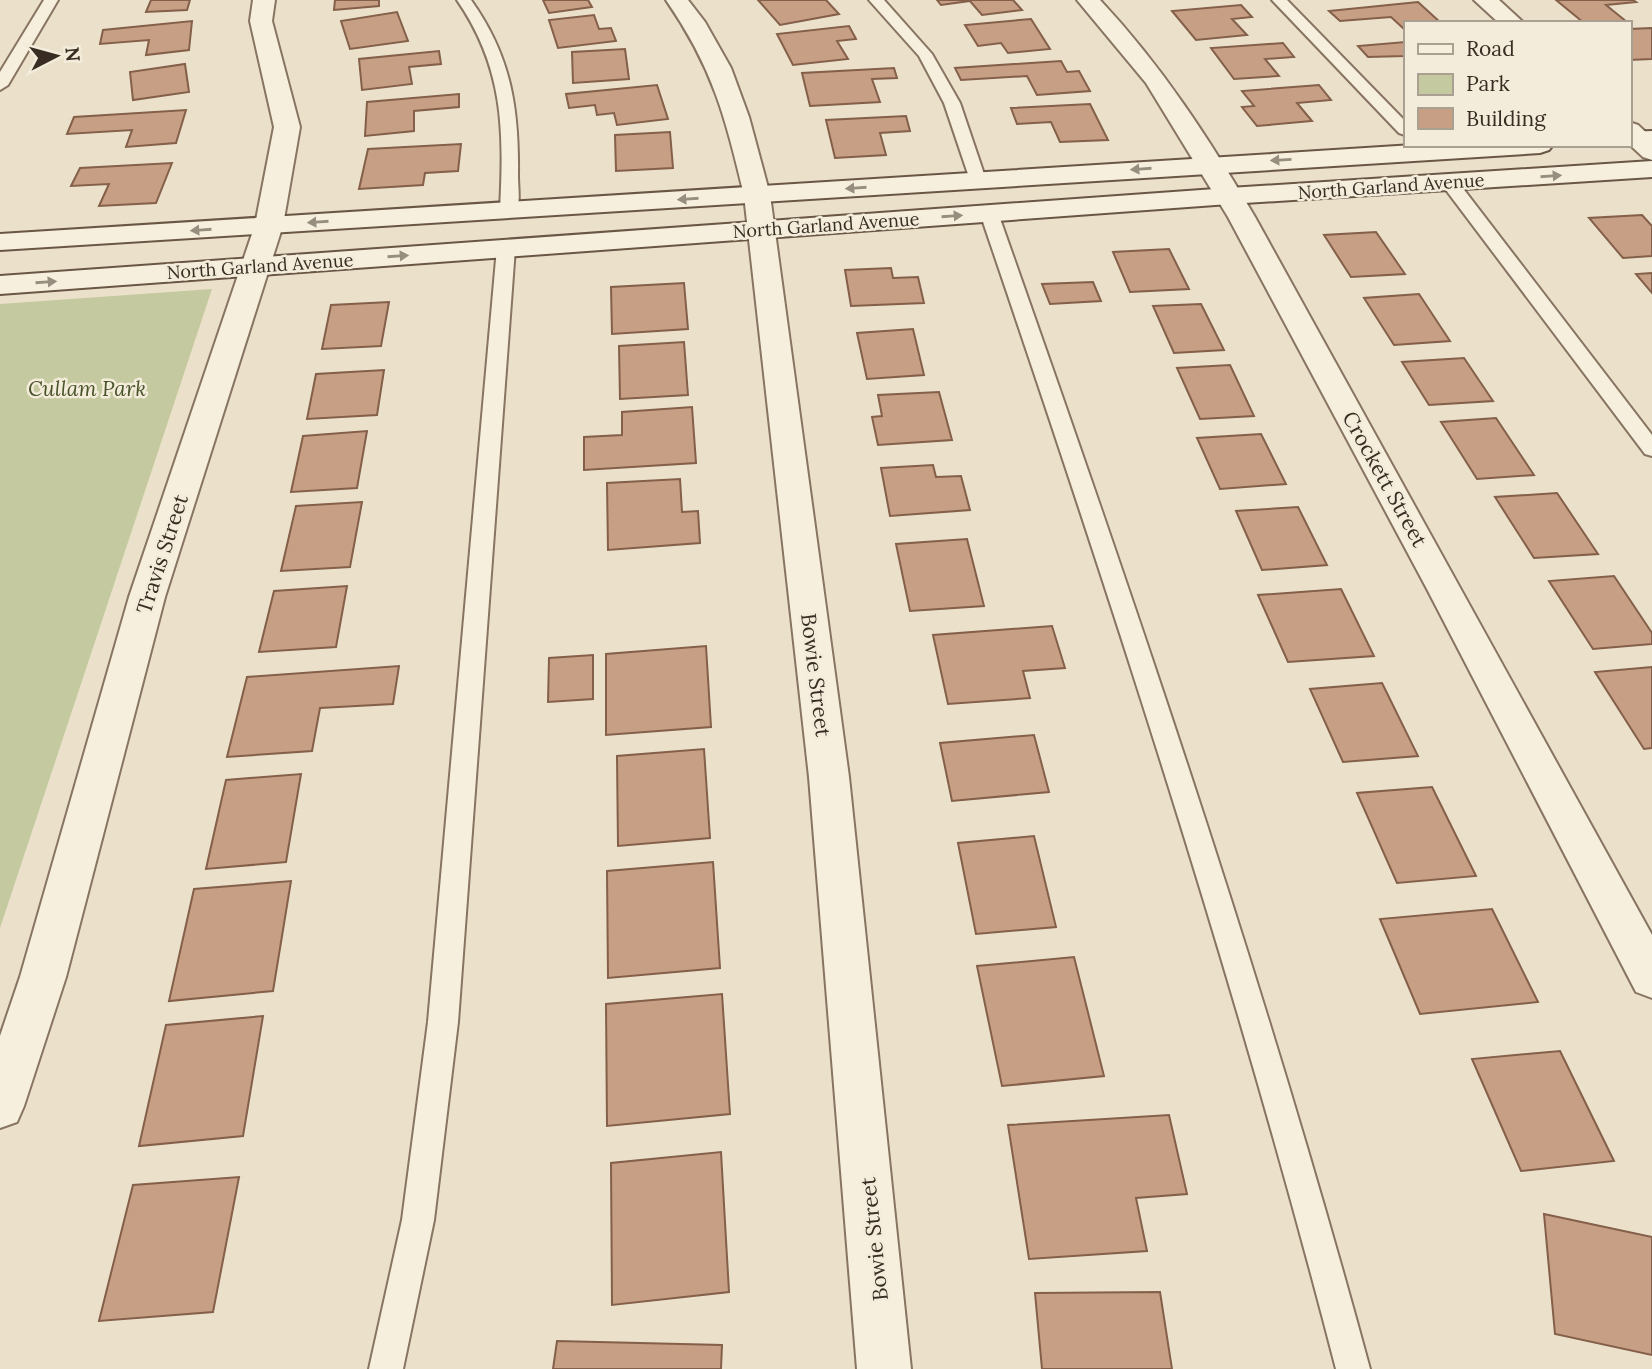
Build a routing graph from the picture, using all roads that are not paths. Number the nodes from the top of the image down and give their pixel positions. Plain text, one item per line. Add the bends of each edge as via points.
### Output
1 (51, 0) edge
2 (264, 0) edge
3 (464, 0) edge
4 (677, 0) edge
5 (876, 0) edge
6 (1088, 0) edge
7 (1279, 0) edge
8 (1485, 0) edge
9 (1511, 21) edge
10 (0, 85) edge
11 (1404, 129) edge
12 (1481, 147) edge
13 (1422, 149) edge
14 (1209, 164) junction
15 (1652, 169) edge
16 (978, 180) junction
17 (1449, 182) junction
18 (1229, 196) junction
19 (509, 211) junction
20 (759, 212) junction
21 (989, 213) junction
22 (269, 226) junction
23 (0, 242) edge
24 (506, 248) junction
25 (256, 267) junction
26 (0, 285) edge
27 (1652, 449) edge
28 (1652, 978) edge
29 (0, 1106) edge
30 (386, 1369) edge
31 (884, 1369) edge
32 (1353, 1369) edge

1 - 10 lane
2 - 22 street, Travis Street via 261,21 287,127
3 - 19 lane via 490,39 505,84 512,134
4 - 20 street, Bowie Street via 710,47 726,80
5 - 16 lane via 925,54 952,103
6 - 14 street, Crockett Street via 1121,33
7 - 11 lane
8 - 9 street
12 - 13 street, North Garland Avenue
13 -> 14 street, North Garland Avenue
14 -> 16 street, North Garland Avenue
14 - 18 street, Crockett Street
17 -> 15 street, North Garland Avenue
16 -> 20 street, North Garland Avenue
17 - 18 street, North Garland Avenue
17 - 27 lane
18 - 21 street, North Garland Avenue
18 - 28 street, Crockett Street via 1437,572
20 -> 19 street, North Garland Avenue
19 -> 22 street, North Garland Avenue
20 -> 21 street, North Garland Avenue
20 - 24 street, North Garland Avenue
20 - 31 street, Bowie Street via 829,777
21 - 32 lane via 1230,932
22 -> 23 street, North Garland Avenue
22 - 25 street, Travis Street
25 -> 24 street, North Garland Avenue
24 - 30 lane via 443,1022 418,1220
26 -> 25 street, North Garland Avenue
25 - 29 street, Travis Street via 147,597 43,977

